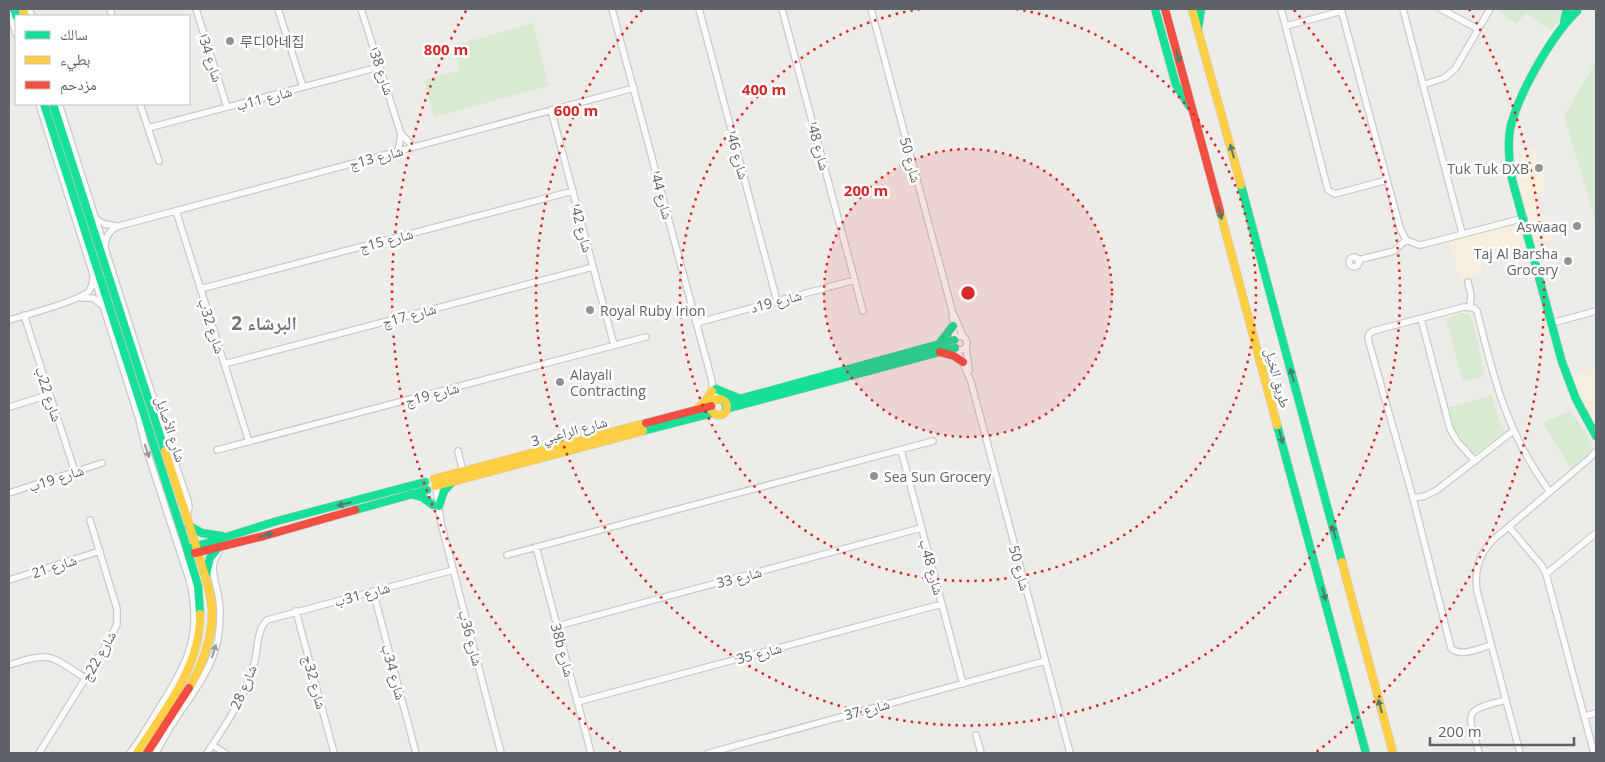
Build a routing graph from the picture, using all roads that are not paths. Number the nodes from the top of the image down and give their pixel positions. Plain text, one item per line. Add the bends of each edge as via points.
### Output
1 (196, 9) edge
2 (278, 9) edge
3 (361, 9) edge
4 (612, 9) edge
5 (699, 9) edge
6 (782, 9) edge
7 (871, 9) edge
8 (1155, 9) edge
9 (1165, 9) edge
10 (1192, 9) edge
11 (1201, 9) edge
12 (1281, 9) edge
13 (1405, 9) edge
14 (1441, 9) edge
15 (1490, 9) edge
16 (1573, 9) edge
17 (1342, 10) edge
18 (9, 11) edge
19 (1286, 26) junction
20 (1478, 29) junction
21 (1198, 30) junction
22 (15, 31) edge
23 (380, 67) junction
24 (1423, 85) junction
25 (303, 87) junction
26 (634, 88) junction
27 (39, 105) edge
28 (44, 105) edge
29 (53, 105) edge
30 (59, 105) edge
31 (140, 105) edge
32 (227, 107) junction
33 (551, 110) junction
34 (1193, 112) junction
35 (148, 128) junction
36 (401, 134) junction
37 (414, 147) junction
38 (398, 152) junction
39 (159, 161) dead end
40 (1387, 180) junction
41 (573, 190) junction
42 (176, 210) junction
43 (1524, 218) junction
44 (96, 219) junction
45 (119, 226) junction
46 (1462, 234) junction
47 (1406, 240) junction
48 (105, 248) junction
49 (93, 255) junction
50 (1358, 260) dead end
51 (593, 267) junction
52 (93, 274) junction
53 (855, 280) junction
54 (1468, 282) dead end
55 (200, 289) junction
56 (77, 298) junction
57 (777, 301) junction
58 (1470, 306) junction
59 (104, 307) junction
60 (952, 310) junction
61 (863, 311) dead end
62 (1596, 311) edge
63 (24, 316) junction
64 (1421, 319) junction
65 (9, 320) edge
66 (696, 323) junction
67 (1552, 323) junction
68 (953, 326) junction
69 (646, 336) dead end
70 (964, 338) junction
71 (955, 344) junction
72 (614, 345) junction
73 (966, 346) junction
74 (938, 349) junction
75 (136, 356) junction
76 (963, 362) junction
77 (224, 364) junction
78 (130, 380) junction
79 (971, 382) junction
80 (714, 390) junction
81 (49, 395) junction
82 (740, 399) junction
83 (718, 405) junction
84 (9, 408) edge
85 (695, 410) junction
86 (1513, 431) junction
87 (1596, 436) edge
88 (933, 441) dead end
89 (249, 442) junction
90 (218, 450) dead end
91 (901, 450) junction
92 (1596, 450) edge
93 (458, 451) dead end
94 (1593, 457) edge
95 (1475, 461) junction
96 (102, 463) dead end
97 (75, 472) junction
98 (463, 472) junction
99 (453, 482) junction
100 (431, 486) junction
101 (164, 490) junction
102 (1550, 492) junction
103 (9, 493) edge
104 (408, 494) junction
105 (1413, 498) junction
106 (436, 505) junction
107 (90, 520) dead end
108 (188, 522) junction
109 (1509, 527) junction
110 (921, 528) junction
111 (1596, 533) edge
112 (232, 535) junction
113 (223, 547) junction
114 (536, 547) junction
115 (197, 549) junction
116 (100, 551) junction
117 (188, 552) junction
118 (507, 555) dead end
119 (453, 570) junction
120 (1546, 574) junction
121 (206, 577) junction
122 (9, 580) edge
123 (373, 591) junction
124 (942, 604) junction
125 (296, 611) junction
126 (270, 618) joint
127 (557, 626) junction
128 (195, 643) junction
129 (1491, 645) junction
130 (1045, 663) junction
131 (9, 665) edge
132 (86, 678) junction
133 (963, 684) junction
134 (1506, 700) junction
135 (577, 702) junction
136 (1596, 713) edge
137 (1585, 716) junction
138 (976, 735) dead end
139 (212, 745) junction
140 (728, 751) edge
141 (39, 753) edge
142 (130, 753) edge
143 (137, 753) edge
144 (147, 753) edge
145 (155, 753) edge
146 (207, 753) edge
147 (225, 753) edge
148 (334, 753) edge
149 (416, 753) edge
150 (501, 753) edge
151 (591, 753) edge
152 (713, 753) edge
153 (981, 753) edge
154 (1070, 753) edge
155 (1366, 753) edge
156 (1393, 753) edge
157 (1479, 753) edge
158 (1520, 753) edge
159 (1594, 753) edge

1 - 32 street, شارع 34ا
2 - 25 street
3 - 23 street, شارع 38ا
4 - 26 street, شارع 44ا
5 - 57 street, شارع 46ا
6 - 53 street, شارع 48ا
7 - 60 street, شارع 50
8 - 34 main road via 1176,85
9 -> 34 main road, طريق الخيل
10 - 21 main road, طريق الخيل
11 - 21 main road
12 - 19 street
13 - 24 street
14 - 20 street
15 - 20 street
16 - 43 main road via 1521,98 1511,124 1509,160
17 - 19 street
17 - 40 street
18 - 22 street
19 - 40 street via 1330,192 1335,194
20 - 24 street via 1450,74
156 -> 21 main road, طريق الخيل
23 - 25 street, شارع 11ب
23 - 36 street, شارع 38ا
24 - 46 street
25 - 32 street, شارع 11ب
26 - 33 street, شارع 13ج
26 - 66 street, شارع 44ا
27 - 52 street
28 - 49 main road, شارع الأصايل
29 - 75 main road, شارع الأصايل
30 - 44 street
31 - 35 street
32 - 35 street, شارع 11ب
33 - 37 street, شارع 13ج
33 - 41 street, شارع 42ا
34 -> 155 main road, طريق الخيل
35 - 39 street
36 - 37 street, شارع 38ا
36 - 38 street, شارع 38ا
37 - 38 street, شارع 13ج
38 - 42 street, شارع 13ج
40 - 47 street
41 - 51 street, شارع 42ا
41 - 55 street, شارع 15ج
42 - 45 street, شارع 13ج
42 - 55 street, شارع 32ب
43 - 46 street
43 - 67 main road
44 - 45 street
44 - 48 street
45 - 48 street via 107,236
46 - 47 street via 1418,245
47 - 50 street via 1394,251
48 - 75 street
49 - 52 street
49 - 78 main road, شارع الأصايل
51 - 72 street, شارع 42ا
51 - 77 street, شارع 17ج
52 - 56 street via 91,288
52 - 59 street
53 - 57 street, شارع 19د
53 - 61 street, شارع 48ا
54 - 58 street
55 - 77 street, شارع 32ب
56 - 59 street via 93,298
56 - 63 street
57 - 66 street, شارع 19د
58 - 64 street
58 - 86 street via 1477,311 1500,397
59 - 78 street
60 - 68 street, شارع 50
60 - 70 street, شارع 50
62 - 67 street
63 - 65 street
63 - 81 street, شارع 22ب
64 - 95 street via 1450,429
64 - 105 street via 1373,331 1368,339
66 - 80 street, شارع 44ا
67 - 87 main road via 1568,380
68 - 71 street, شارع 50
68 - 74 main road
69 - 72 street, شارع 19ج
70 - 71 street via 958,337
70 - 73 street
71 - 73 street via 962,349
71 - 74 main road, شارع الراعبي 3
71 - 76 street, شارع 50
72 - 89 street, شارع 19ج
73 - 79 street, شارع 50
74 - 76 main road
74 - 82 main road, شارع الراعبي 3
74 - 83 main road, شارع الراعبي 3
75 - 108 main road, شارع الأصايل
76 - 79 street, شارع 50
77 - 89 street, شارع 32ب
78 -> 101 main road, شارع الأصايل
79 - 130 street, شارع 50
80 - 82 main road
80 - 83 street, شارع 44ا
80 - 85 main road
81 - 84 street
81 - 97 street, شارع 22ب
82 - 83 main road, شارع الراعبي 3
83 - 85 main road, شارع الراعبي 3
83 - 99 main road, شارع الراعبي 3
85 - 98 main road, شارع الراعبي 3
86 - 95 street
86 - 102 street
88 - 91 street
89 - 90 street, شارع 19ج
91 - 110 street, شارع 48ب
91 - 114 street
92 - 94 street
93 - 98 street
94 - 102 street
95 - 105 street via 1437,490
96 - 97 street, شارع 19ب
97 - 103 street, شارع 19ب
98 - 100 main road, شارع الراعبي 3
99 - 100 main road, شارع الراعبي 3
99 - 106 main road
100 - 104 main road, شارع الراعبي 3
100 - 106 street, شارع 36ب
100 -> 112 main road, شارع الراعبي 3 via 277,521
101 - 117 main road, شارع الأصايل
101 - 128 street via 192,592
102 - 109 street
104 - 106 main road
113 -> 104 main road, شارع الراعبي 3
105 - 129 street via 1452,648 1460,653
106 - 119 street, شارع 36ب
107 - 116 street, شارع 22ج
108 - 112 main road via 208,534
108 - 115 main road, شارع الأصايل
109 - 120 street
109 - 129 street via 1483,552 1476,575
110 - 124 street, شارع 48ب
110 - 127 street, شارع 33
111 - 120 street
112 - 115 main road, شارع الراعبي 3
113 - 115 main road, شارع الراعبي 3
113 - 121 main road via 210,558
145 -> 113 street via 214,654 220,614 213,564
114 - 118 street
114 - 127 street, 38b شارع
115 - 117 main road, شارع الراعبي 3
115 - 121 main road, شارع الأصايل
116 - 122 street, شارع 21
116 - 132 street, شارع 22ج via 116,604 117,619 114,633
117 - 128 main road, شارع الأصايل via 200,599 200,626
119 - 123 street, شارع 31ب
119 - 150 street, شارع 36ب
120 - 137 street
121 - 144 main road, شارع الأصايل via 212,616 205,656 192,683
123 - 125 street, شارع 31ب
123 - 149 street, شارع 34ب
124 - 133 street, شارع 48ب
124 - 135 street, شارع 35
125 - 126 street, شارع 31ب
125 - 148 street, شارع 32ج
126 - 139 street, شارع 28 via 260,630 252,669 243,692
127 - 135 street, 38b شارع
128 - 142 street via 180,676
128 - 143 main road, شارع الأصايل via 183,681
129 - 134 street
130 - 133 street, شارع 37
130 - 154 street, شارع 50
131 - 132 street via 47,656
132 - 141 street, شارع 22ج
133 - 140 street, شارع 37
134 - 157 street via 1477,707 1471,715
134 - 158 street
135 - 151 street, 38b شارع
136 - 137 street
137 - 159 street
138 - 153 street
139 - 146 street, شارع 28
139 - 147 street
140 - 152 street, شارع 37

